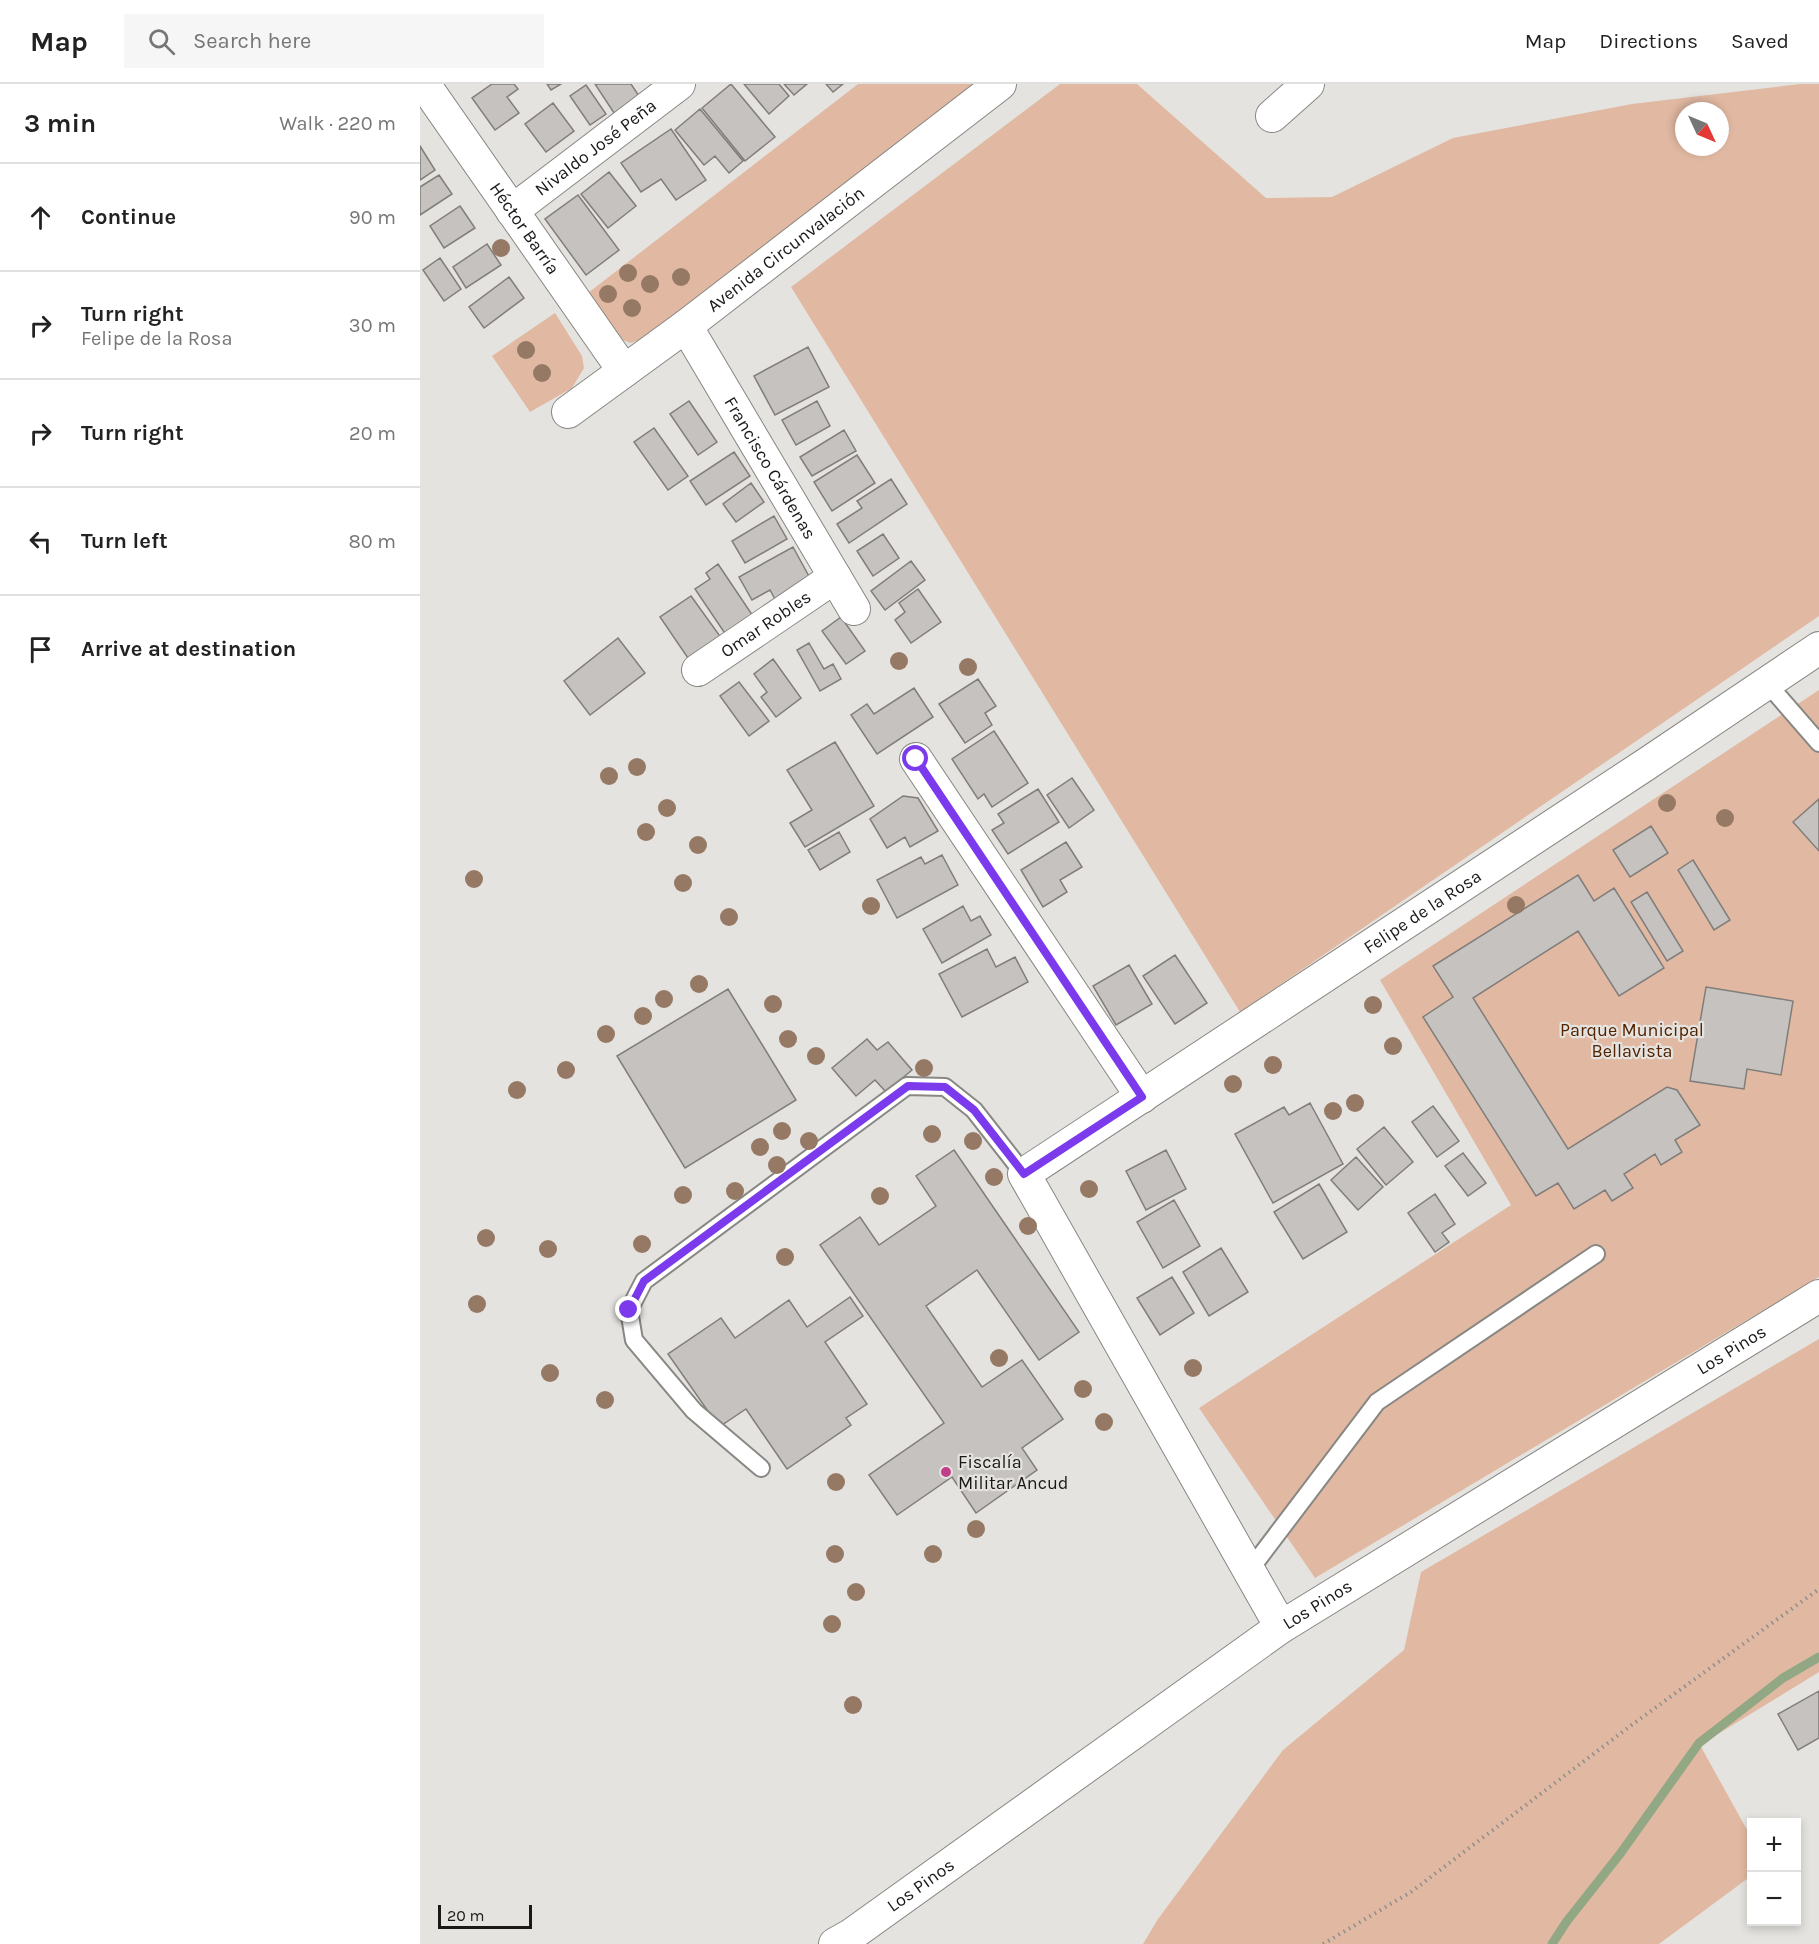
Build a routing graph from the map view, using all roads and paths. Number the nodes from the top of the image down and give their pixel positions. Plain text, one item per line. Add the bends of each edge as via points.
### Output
1 (424, 84) edge
2 (679, 84) edge
3 (1000, 84) edge
4 (1308, 84) edge
5 (1272, 116) dead end
6 (512, 212) junction
7 (686, 326) junction
8 (624, 371) junction
9 (568, 412) dead end
10 (835, 577) junction
11 (854, 609) dead end
12 (1819, 648) edge
13 (698, 670) dead end
14 (1767, 683) junction
15 (1819, 743) edge
16 (916, 759) dead end
17 (1142, 1097) junction
18 (1024, 1174) junction
19 (1596, 1254) dead end
20 (1819, 1296) edge
21 (761, 1468) dead end
22 (1250, 1571) junction
23 (1819, 1589) edge
24 (1281, 1627) junction
25 (835, 1944) edge
26 (1323, 1944) edge

1 - 6 street, Héctor Barría
2 - 6 street, Nivaldo José Peña
3 - 7 street, Avenida Circunvalación
4 - 5 street
6 - 8 street, Héctor Barría
7 - 8 street, Avenida Circunvalación
7 - 10 street, Francisco Cárdenas
8 - 9 street, Avenida Circunvalación
10 - 11 street, Francisco Cárdenas
10 - 13 street, Omar Robles
12 - 14 street, Felipe de la Rosa
14 - 15 lane
14 - 17 street, Felipe de la Rosa
16 - 17 street
17 - 18 street, Felipe de la Rosa
18 - 21 lane via 974,1110 945,1087 908,1086 644,1281 629,1310 634,1340 694,1411
18 - 22 street
19 - 22 lane via 1377,1402
20 - 24 street, Los Pinos
22 - 24 street
23 - 26 path via 1411,1892
24 - 25 street, Los Pinos

